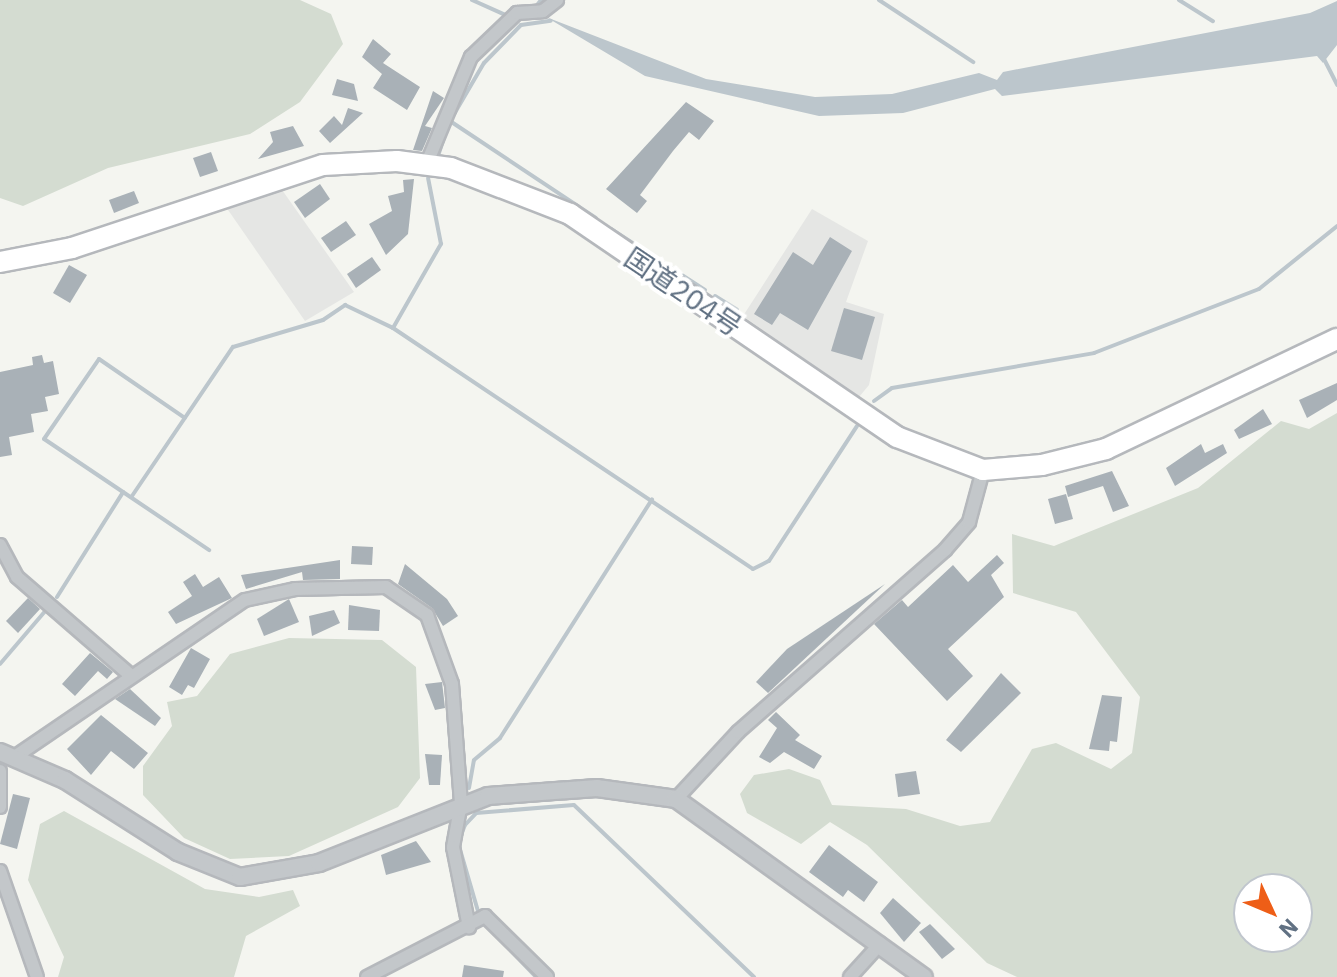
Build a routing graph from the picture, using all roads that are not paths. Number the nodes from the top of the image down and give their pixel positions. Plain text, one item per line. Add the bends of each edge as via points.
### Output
1 (557, 0) edge
2 (427, 163) junction
3 (0, 262) edge
4 (1337, 339) edge
5 (983, 470) junction
6 (0, 545) edge
7 (129, 674) junction
8 (8, 754) edge
9 (0, 771) edge
10 (676, 799) junction
11 (461, 803) junction
12 (0, 807) edge
13 (0, 871) edge
14 (477, 922) junction
15 (880, 944) junction
16 (37, 977) edge
17 (367, 977) edge
18 (547, 977) edge
19 (850, 977) edge
20 (924, 977) edge

1 - 2 street via 533,10 471,57
2 - 3 highway, 国道204号 via 362,161 283,174 72,248
2 - 5 highway, 国道204号 via 510,185 560,209 897,437
4 - 5 highway, 国道204号 via 1106,449 1042,465
5 - 10 street via 969,522 945,550 738,732
6 - 7 street via 17,577
7 - 8 street
7 - 11 street via 245,600 295,589 386,587 427,615 438,634 457,726
8 - 11 street via 178,852 240,877 319,863
9 - 12 street
10 - 11 street via 597,788
10 - 15 street
11 - 14 street via 453,847
13 - 16 street
14 - 17 street
14 - 18 street
15 - 19 street
15 - 20 street

